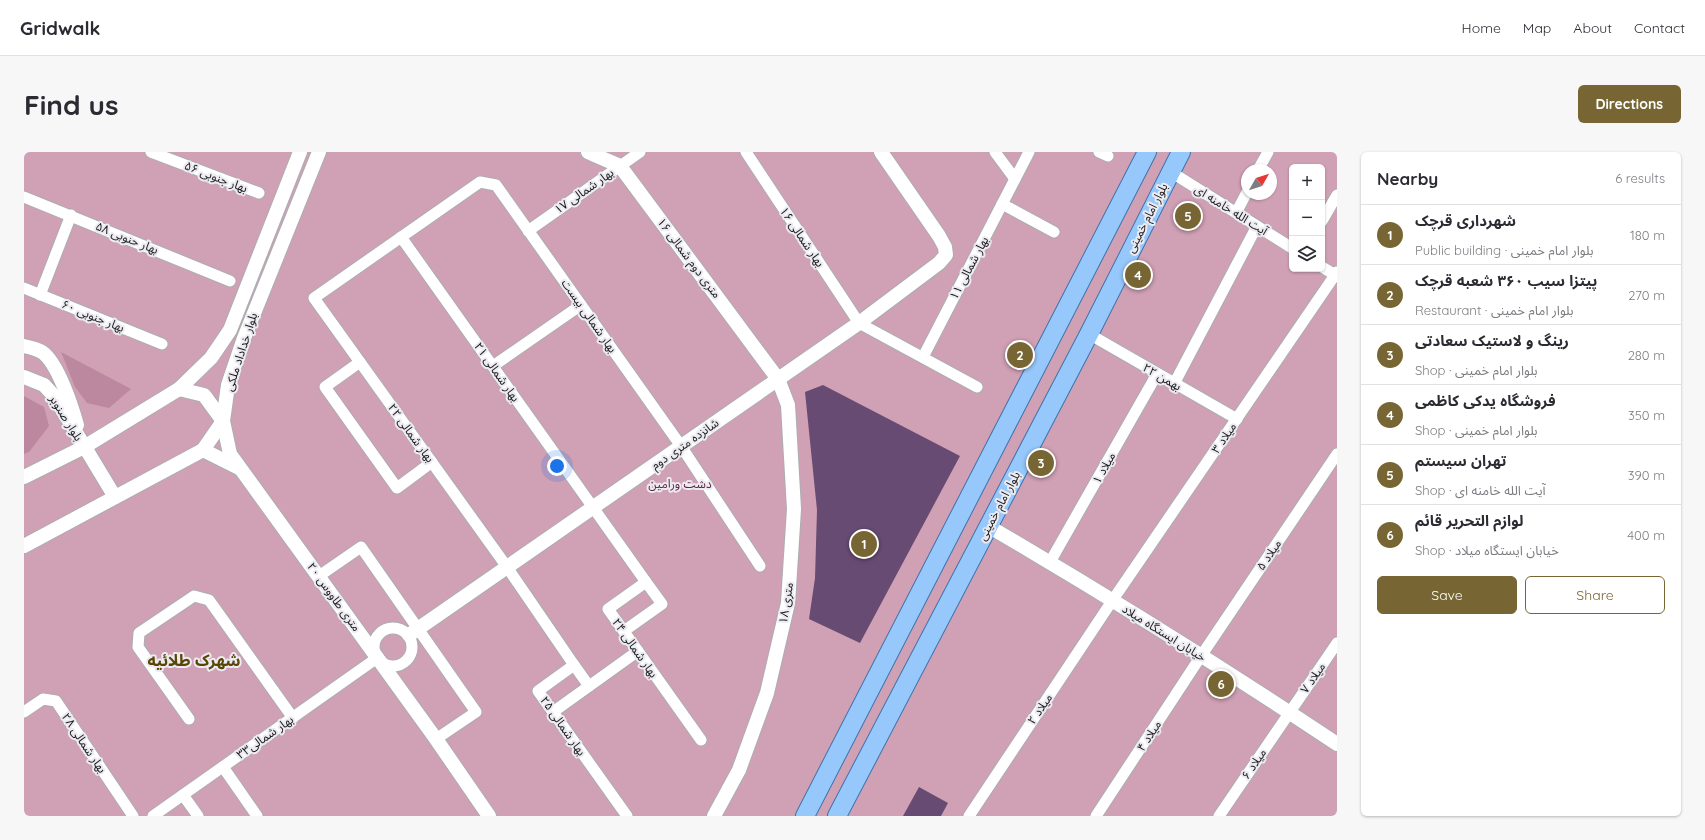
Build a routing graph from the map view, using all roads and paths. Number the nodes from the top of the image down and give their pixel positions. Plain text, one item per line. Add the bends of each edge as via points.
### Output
1 (152, 152) edge
2 (300, 152) edge
3 (319, 152) edge
4 (588, 152) edge
5 (640, 152) edge
6 (746, 152) edge
7 (881, 152) edge
8 (995, 152) edge
9 (1029, 152) edge
10 (1147, 152) edge
11 (1181, 152) edge
12 (1268, 152) edge
13 (1261, 164) edge
14 (620, 166) junction
15 (1171, 172) junction
16 (1015, 179) junction
17 (259, 193) dead end
18 (1337, 195) edge
19 (24, 196) edge
20 (1243, 200) edge
21 (1002, 204) junction
22 (1236, 213) junction
23 (71, 215) junction
24 (1325, 216) edge
25 (1256, 226) junction
26 (528, 231) junction
27 (1054, 232) dead end
28 (401, 237) junction
29 (1289, 246) edge
30 (1325, 268) edge
31 (1336, 274) edge
32 (230, 281) dead end
33 (24, 288) edge
34 (40, 295) junction
35 (581, 304) junction
36 (859, 323) junction
37 (1089, 334) junction
38 (162, 344) dead end
39 (24, 346) edge
40 (922, 357) junction
41 (360, 362) junction
42 (494, 366) junction
43 (1157, 374) junction
44 (24, 377) edge
45 (778, 379) junction
46 (1174, 384) junction
47 (977, 387) dead end
48 (179, 388) junction
49 (1237, 419) junction
50 (223, 421) junction
51 (681, 446) junction
52 (84, 447) junction
53 (203, 450) junction
54 (1337, 454) edge
55 (432, 462) junction
56 (241, 469) junction
57 (24, 477) edge
58 (115, 497) junction
59 (593, 507) junction
60 (988, 526) junction
61 (27, 544) edge
62 (1050, 562) junction
63 (760, 566) dead end
64 (507, 567) junction
65 (319, 576) junction
66 (646, 582) junction
67 (1112, 601) junction
68 (624, 631) junction
69 (414, 632) junction
70 (1337, 643) edge
71 (638, 651) junction
72 (1201, 656) junction
73 (377, 658) junction
74 (574, 665) junction
75 (589, 686) junction
76 (24, 712) edge
77 (553, 712) junction
78 (1290, 712) junction
79 (293, 718) junction
80 (189, 719) dead end
81 (436, 740) junction
82 (701, 740) dead end
83 (1337, 744) edge
84 (223, 767) junction
85 (183, 795) junction
86 (133, 816) edge
87 (153, 816) edge
88 (198, 816) edge
89 (256, 816) edge
90 (489, 816) edge
91 (627, 816) edge
92 (714, 816) edge
93 (805, 816) edge
94 (837, 816) edge
95 (969, 816) edge
96 (1096, 816) edge
97 (1219, 816) edge

1 - 17 street, بهار جنوبی ۵۶
2 - 48 street, بلوار خداداد ملکی via 230,330 210,358
3 - 50 street, بلوار خداداد ملکی via 244,338 228,386
4 - 14 street, ۱۶ متری دوم شمالی
5 - 14 street, بهار شمالی ۱۷
6 - 36 street, بهار شمالی ۱۶
7 - 36 street, شانزده متری دوم via 940,236 946,255 940,263
8 - 16 street
9 - 16 street, بهار شمالی ۱۱
10 - 93 main road
11 - 15 main road, بلوار امام خمینی
12 - 13 street
14 - 26 street, بهار شمالی ۱۷
14 - 45 street, ۱۶ متری دوم شمالی
15 - 22 street, آیت الله خامنه ای
15 - 37 main road, بلوار امام خمینی
16 - 21 street, بهار شمالی ۱۱
18 - 24 street
19 - 23 street, بهار حنوبی ۵۸
20 - 22 street
21 - 27 street
21 - 40 street, بهار شمالی ۱۱
22 - 25 street, آیت الله خامنه ای
23 - 32 street, بهار حنوبی ۵۸
23 - 34 street
25 - 29 street, آیت الله خامنه ای
25 - 46 street
26 - 28 street, بهار شمالی بیست via 496,186 480,182
26 - 35 street, بهار شمالی بیست
28 - 41 street, بهار شمالی ۲۲ via 314,298
28 - 42 street, بهار شمالی ۲۱
30 - 31 street
31 - 49 street, میلاد ۳
33 - 34 street, بهار جنوبی ۶۰
34 - 38 street, بهار جنوبی ۶۰
35 - 42 street
35 - 51 street, بهار شمالی بیست
36 - 40 street
36 - 45 street, شانزده متری دوم
37 - 43 street, ۲۲ بهمن
37 - 60 main road, بلوار امام خمینی
39 - 52 street, بلوار صنوبر via 42,352 48,359 68,394
40 - 47 street
41 - 55 street, بهار شمالی ۲۲
41 - 55 street via 325,387 397,488
42 - 59 street, بهار شمالی ۲۱
43 - 46 street, ۲۲ بهمن
43 - 62 street, میلاد ۱
44 - 52 street, بلوار صنوبر via 44,385 54,396
45 - 51 street, شانزده متری دوم
45 - 92 street, ۱۸ متری via 788,405 794,509 788,603 767,693 738,770
46 - 49 street, ۲۲ بهمن
48 - 50 street, ۲۰ متری طاووس via 204,395
48 - 52 street, بلوار خداداد ملکی
49 - 67 street, میلاد ۳
50 - 53 street, بلوار خداداد ملکی
50 - 56 street, ۲۰ متری طاووس via 230,454
51 - 59 street, شانزده متری دوم
51 - 63 street, بهار شمالی بیست
52 - 57 street, بلوار خداداد ملکی
52 - 58 street
53 - 56 street
53 - 58 street, بلوار خداداد ملکی
54 - 72 street, میلاد ۵
55 - 64 street, بهار شمالی ۲۲
56 - 65 street, ۲۰ متری طاووس
58 - 61 street, بلوار خداداد ملکی
59 - 64 street, شانزده متری دوم
59 - 66 street
60 - 62 street, خیابان ایستگاه میلاد
60 - 94 main road, بلوار امام خمینی
62 - 67 street, خیابان ایستگاه میلاد
64 - 69 street, شانزده متری دوم
64 - 74 street
65 - 69 street via 361,548
65 - 73 street, ۲۰ متری طاووس
66 - 68 street, بهار شمالی ۲۴ via 608,609
66 - 68 street via 662,604
67 - 72 street, خیابان ایستگاه میلاد
67 - 95 street, میلاد ۲
68 - 71 street, بهار شمالی ۲۴
69 - 73 street via 397,627 382,630 374,643
69 - 73 street via 413,650 405,663 390,666
69 - 81 street via 476,712
70 - 78 street, میلاد ۷
71 - 75 street
71 - 82 street, بهار شمالی ۲۴
72 - 78 street, خیابان ایستگاه میلاد
72 - 96 street, میلاد ۴
73 - 79 street, بهار شمالی۳۳
73 - 81 street, ۲۰ متری طاووس
74 - 75 street
74 - 77 street, بهار شمالی ۲۵ via 538,691
75 - 77 street
76 - 86 street, بهار شمالی ۲۸ via 43,699 56,701
77 - 91 street, بهار شمالی ۲۵
78 - 83 street, خیابان ایستگاه میلاد
78 - 97 street, میلاد ۶
79 - 80 street via 209,600 194,596 139,633 138,647
79 - 84 street, بهار شمالی۳۳
81 - 90 street, ۲۰ متری طاووس
84 - 85 street, بهار شمالی۳۳
84 - 89 street
85 - 87 street, بهار شمالی۳۳
85 - 88 street

